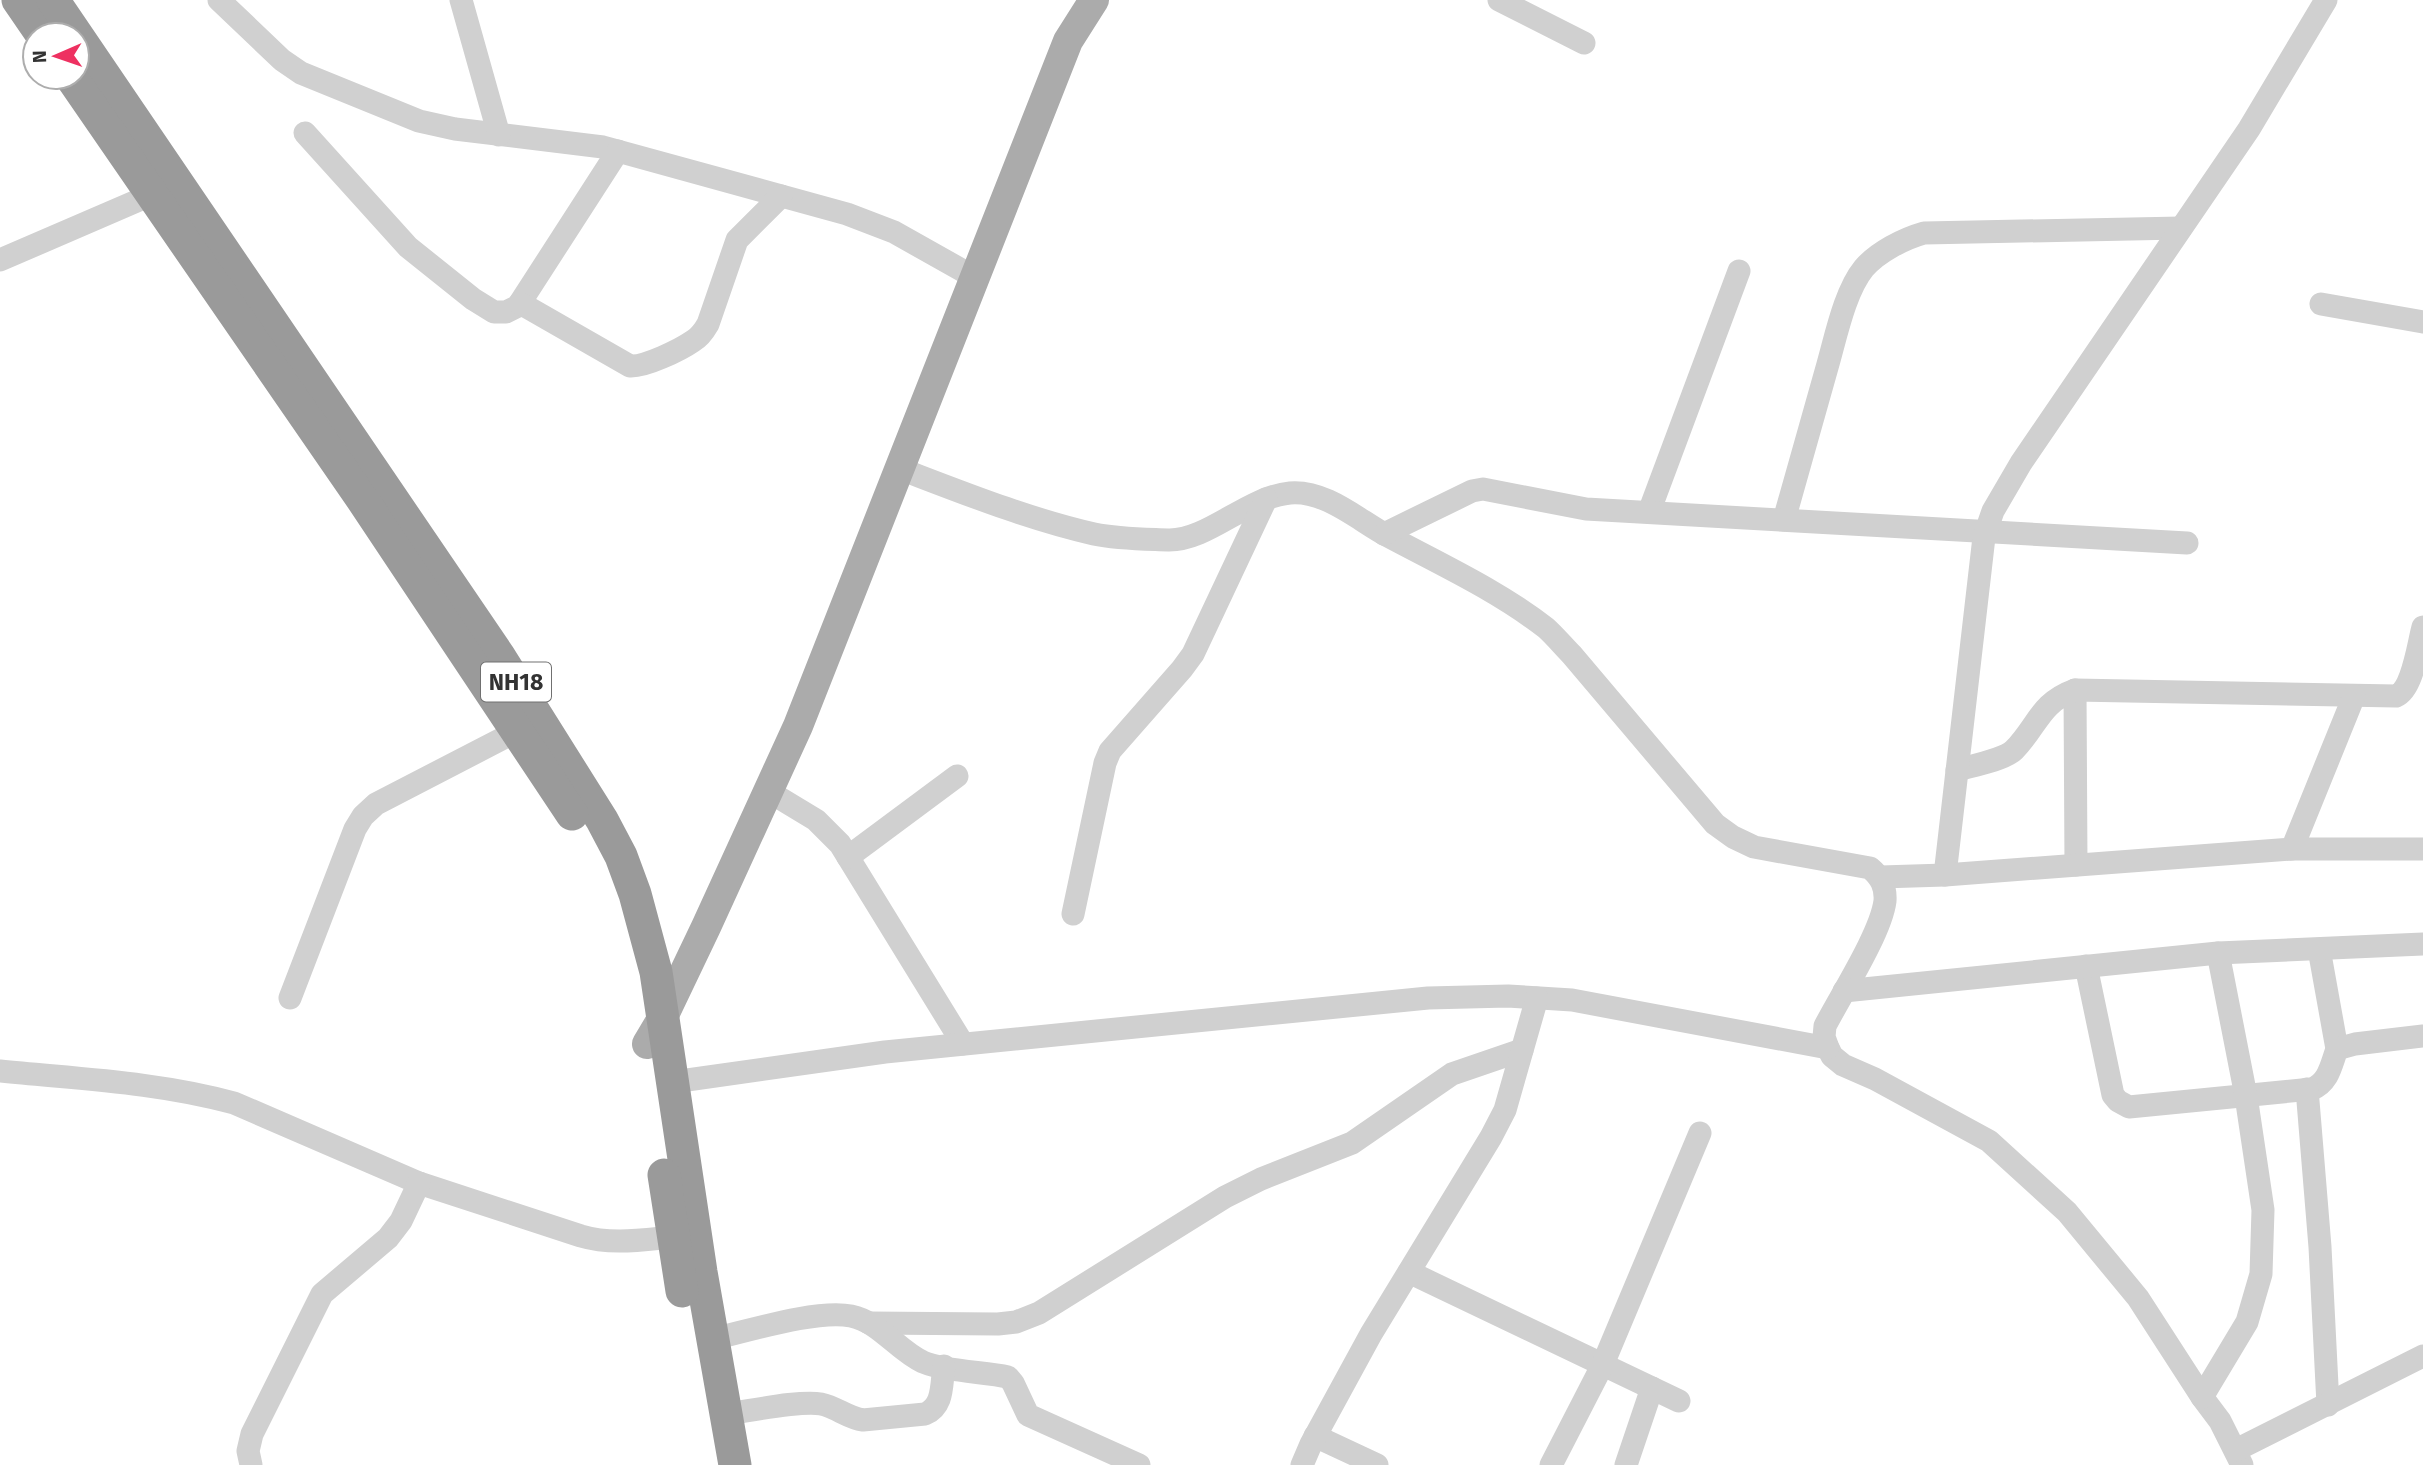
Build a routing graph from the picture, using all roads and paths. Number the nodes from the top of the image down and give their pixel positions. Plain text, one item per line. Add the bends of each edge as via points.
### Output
1 (18, 0) edge
2 (53, 0) edge
3 (219, 0) edge
4 (461, 0) edge
5 (1094, 0) edge
6 (1499, 0) edge
7 (2326, 0) edge
8 (32, 21) edge
9 (1584, 43) dead end
10 (81, 91) edge
11 (305, 134) dead end
12 (499, 135) junction
13 (618, 151) junction
14 (153, 194) junction
15 (781, 196) junction
16 (2181, 228) junction
17 (0, 260) edge
18 (1739, 271) dead end
19 (974, 277) junction
20 (520, 303) junction
21 (2321, 304) dead end
22 (2423, 322) edge
23 (898, 468) junction
24 (1266, 499) junction
25 (1650, 512) junction
26 (1784, 520) junction
27 (1986, 531) junction
28 (1384, 534) junction
29 (2188, 543) dead end
30 (2423, 627) edge
31 (2075, 690) junction
32 (2354, 696) junction
33 (517, 731) junction
34 (1956, 770) junction
35 (957, 776) dead end
36 (768, 792) junction
37 (2292, 849) junction
38 (2423, 849) edge
39 (848, 857) junction
40 (2076, 865) junction
41 (1945, 875) junction
42 (1881, 877) junction
43 (1073, 915) dead end
44 (2423, 944) edge
45 (2319, 949) junction
46 (2218, 953) junction
47 (2086, 966) junction
48 (1844, 991) junction
49 (290, 998) dead end
50 (1537, 998) junction
51 (655, 1030) junction
52 (2423, 1036) edge
53 (963, 1044) junction
54 (1828, 1048) junction
55 (2337, 1049) junction
56 (1522, 1050) junction
57 (0, 1071) edge
58 (673, 1082) junction
59 (2307, 1089) junction
60 (2246, 1096) junction
61 (1700, 1133) dead end
62 (419, 1183) junction
63 (672, 1237) junction
64 (1409, 1272) junction
65 (869, 1323) junction
66 (713, 1339) junction
67 (2423, 1356) edge
68 (1603, 1364) junction
69 (944, 1366) junction
70 (1652, 1388) junction
71 (2202, 1397) junction
72 (1679, 1401) dead end
73 (2328, 1405) junction
74 (726, 1414) junction
75 (1315, 1436) junction
76 (2239, 1457) edge
77 (251, 1465) edge
78 (716, 1465) edge
79 (735, 1465) edge
80 (1139, 1465) edge
81 (1302, 1465) edge
82 (1377, 1465) edge
83 (1551, 1465) edge
84 (1626, 1465) edge

1 - 8 highway
2 - 51 highway, NH18 via 479,626 603,820 635,894 656,972
3 - 12 street via 301,73 419,121
4 - 12 street
5 - 19 main road via 1068,41
6 - 9 street
7 - 16 street via 2249,129
10 - 14 highway, NH18
11 - 20 street via 408,247 473,299 500,313
12 - 13 street
13 - 15 street
13 - 20 street
14 - 17 street
14 - 33 highway, NH18
15 - 19 street via 894,232
15 - 20 street via 737,240 701,335 645,364 630,366
16 - 26 street via 1924,233 1883,252 1863,269 1852,289
16 - 27 street via 2021,463
18 - 25 street
19 - 23 main road
21 - 22 street
23 - 24 street via 992,504 1095,534 1129,538 1194,536
23 - 36 main road
24 - 28 street via 1308,494
24 - 43 street via 1193,654 1110,751
25 - 26 street
25 - 28 street via 1574,507 1483,489
26 - 27 street
27 - 29 street
27 - 34 street
28 - 42 street via 1466,576 1546,629 1715,824 1733,837 1754,847 1870,868
30 - 32 street via 2408,687 2401,694
31 - 32 street
31 - 34 street via 2050,703 2012,752
31 - 40 street
32 - 37 street
33 - 49 street via 376,804 363,816
33 - 51 highway, NH18 via 583,830 603,869
34 - 41 street
35 - 39 street
36 - 39 street via 817,820
36 - 51 main road
37 - 38 street
37 - 40 street
39 - 53 street
40 - 41 street
41 - 42 street
42 - 48 street via 1885,899 1879,922
44 - 45 street
45 - 46 street
45 - 55 street
46 - 47 street
46 - 60 street
47 - 48 street
47 - 60 street via 2118,1101 2141,1107
48 - 54 street via 1825,1026
50 - 53 street via 1428,998
50 - 54 street via 1572,1000
50 - 56 street
51 - 58 highway, NH18
51 - 63 highway, NH18
52 - 55 street
53 - 58 street
54 - 71 street via 1843,1065 1989,1141 2067,1212 2138,1298
55 - 59 street via 2326,1079
56 - 64 street via 1506,1110
56 - 65 street via 1452,1074 1352,1143 1224,1197 1039,1313 998,1324
57 - 62 street via 204,1095 233,1103
58 - 66 highway, NH18
59 - 60 street
59 - 73 street
60 - 71 street via 2263,1210 2261,1274 2247,1322
61 - 68 street
62 - 63 street via 596,1241
62 - 77 street via 388,1238 315,1304 252,1434
63 - 78 highway, NH18
64 - 68 street
64 - 75 street
65 - 66 street via 833,1313
65 - 69 street via 921,1361
66 - 74 highway, NH18
67 - 73 street
68 - 70 street
68 - 83 street
69 - 74 street via 939,1405 925,1414 863,1420 811,1403
69 - 80 street via 1008,1377 1028,1415
70 - 72 street
70 - 84 street
71 - 76 street
73 - 76 street
74 - 79 highway, NH18
75 - 81 street
75 - 82 street

